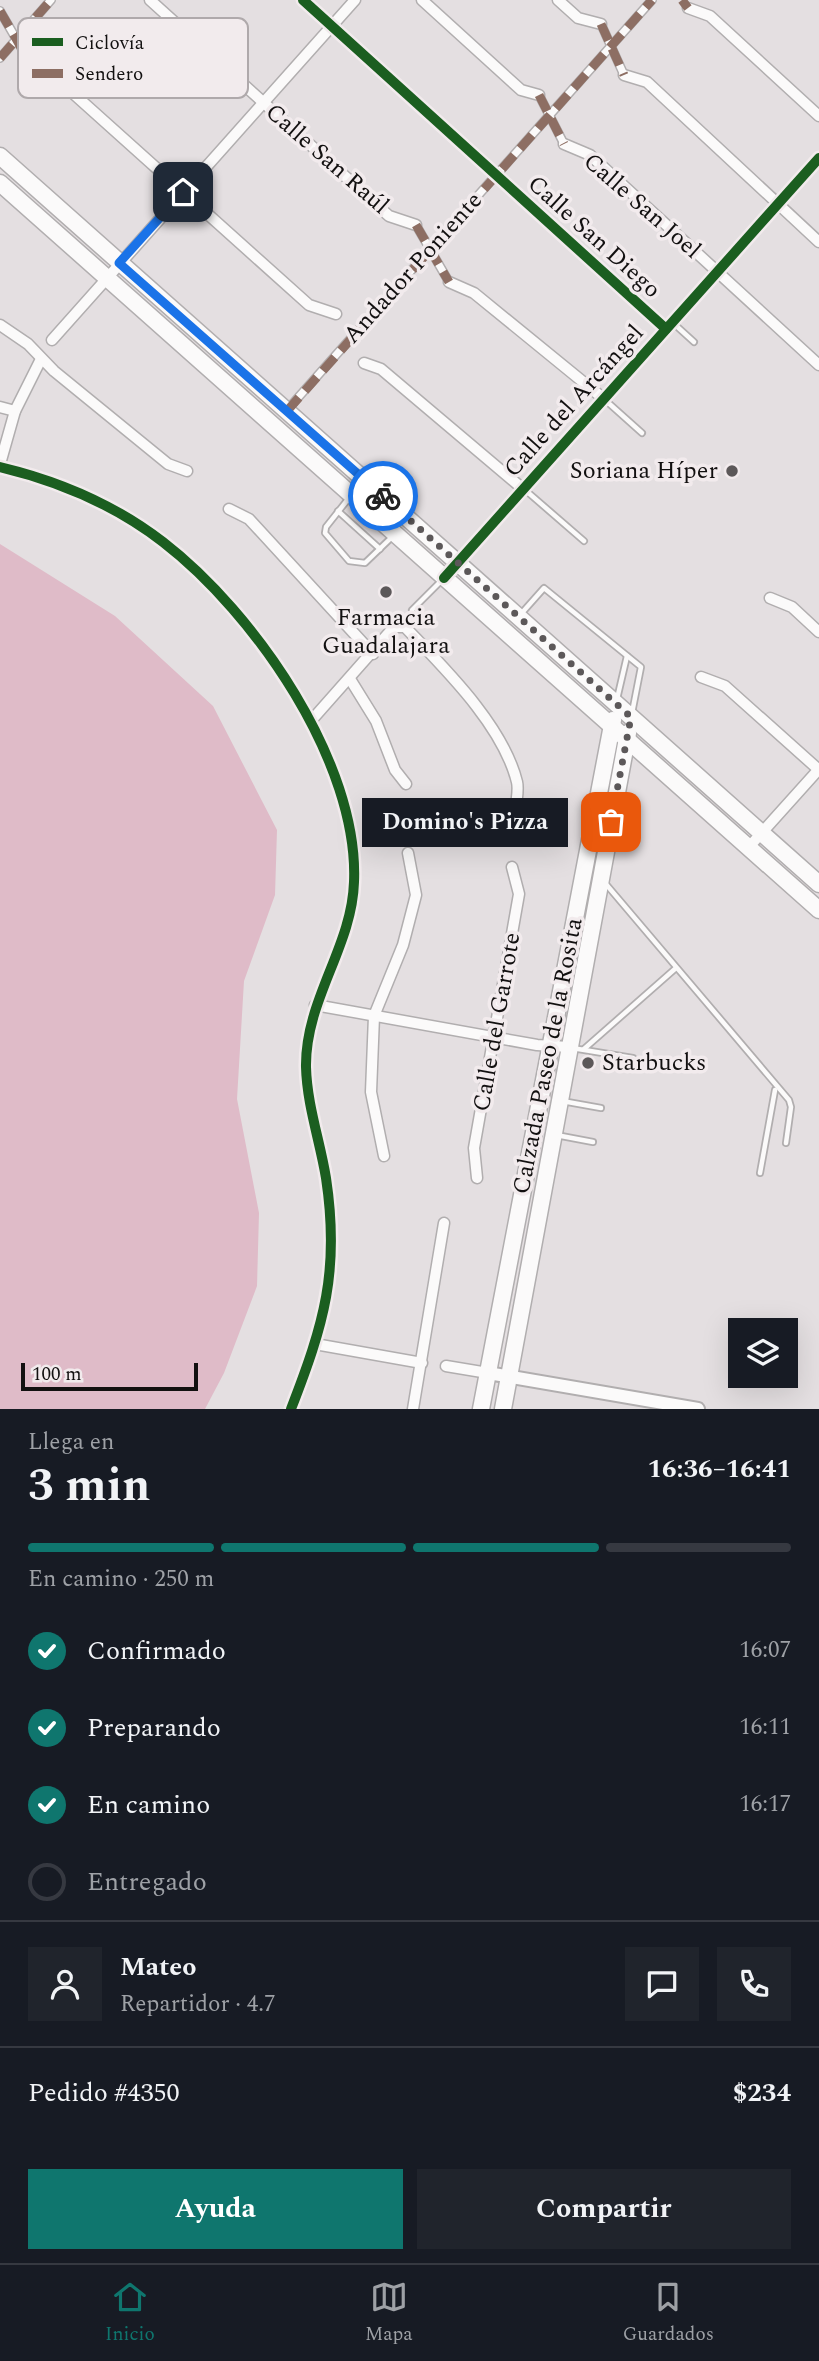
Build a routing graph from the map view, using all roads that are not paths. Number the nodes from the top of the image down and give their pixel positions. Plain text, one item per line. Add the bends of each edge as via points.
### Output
1 (51, 0) edge
2 (150, 0) edge
3 (303, 0) edge
4 (355, 0) edge
5 (422, 0) edge
6 (558, 0) edge
7 (652, 0) edge
8 (685, 4) edge
9 (0, 11) edge
10 (35, 18) edge
11 (170, 18) edge
12 (601, 24) joint
13 (331, 26) junction
14 (16, 39) junction
15 (18, 42) edge
16 (610, 47) junction
17 (0, 58) edge
18 (624, 75) joint
19 (248, 89) edge
20 (540, 95) joint
21 (78, 98) edge
22 (263, 103) junction
23 (819, 116) edge
24 (548, 117) junction
25 (564, 144) joint
26 (0, 156) edge
27 (819, 158) edge
28 (495, 176) junction
29 (0, 183) edge
30 (183, 192) junction
31 (778, 204) junction
32 (416, 225) joint
33 (819, 242) edge
34 (430, 249) junction
35 (119, 263) junction
36 (718, 272) junction
37 (105, 278) junction
38 (449, 282) joint
39 (336, 314) dead end
40 (0, 325) edge
41 (669, 326) junction
42 (52, 340) dead end
43 (694, 342) dead end
44 (41, 359) junction
45 (364, 363) dead end
46 (819, 365) edge
47 (604, 399) junction
48 (0, 407) edge
49 (15, 411) junction
50 (286, 411) junction
51 (642, 433) dead end
52 (0, 465) edge
53 (187, 471) dead end
54 (523, 489) junction
55 (351, 496) junction
56 (229, 509) dead end
57 (338, 511) junction
58 (395, 534) junction
59 (584, 541) dead end
60 (380, 549) junction
61 (458, 563) junction
62 (444, 578) junction
63 (769, 598) dead end
64 (412, 610) dead end
65 (519, 617) junction
66 (819, 632) edge
67 (373, 654) junction
68 (627, 656) junction
69 (701, 677) dead end
70 (350, 679) junction
71 (616, 703) junction
72 (631, 717) junction
73 (310, 722) junction
74 (611, 727) junction
75 (626, 740) junction
76 (819, 769) edge
77 (406, 784) dead end
78 (516, 809) dead end
79 (762, 833) junction
80 (748, 848) junction
81 (408, 853) dead end
82 (512, 867) dead end
83 (601, 877) junction
84 (819, 884) edge
85 (819, 910) edge
86 (676, 968) junction
87 (315, 1005) junction
88 (374, 1016) junction
89 (494, 1037) junction
90 (550, 1046) junction
91 (576, 1048) junction
92 (633, 1058) dead end
93 (775, 1090) dead end
94 (558, 1100) junction
95 (601, 1108) dead end
96 (552, 1135) junction
97 (593, 1142) dead end
98 (786, 1143) dead end
99 (384, 1156) dead end
100 (760, 1173) dead end
101 (477, 1178) dead end
102 (444, 1223) dead end
103 (315, 1344) junction
104 (422, 1363) junction
105 (446, 1366) dead end
106 (488, 1373) junction
107 (509, 1377) junction
108 (291, 1409) edge
109 (413, 1409) edge
110 (481, 1409) edge
111 (503, 1409) edge
112 (698, 1409) edge

1 - 10 street
2 - 11 street, Calle San Raúl
3 - 13 street, Calle San Diego
4 - 13 street
5 - 20 street via 521,90
6 - 12 street via 578,18
7 - 16 street, Andador Poniente
8 - 23 street via 710,16
9 - 14 street
12 - 16 street
13 - 22 street
13 - 28 street, Calle San Diego
14 - 15 street
14 - 17 street
16 - 18 street
16 - 24 street, Andador Poniente
18 - 31 street via 647,82
19 - 22 street, Calle San Raúl
20 - 24 street
21 - 30 street
22 - 30 street
22 - 32 street, Calle San Raúl via 389,216
24 - 25 street
24 - 28 street, Andador Poniente
25 - 36 street, Calle San Joel via 590,155
26 - 35 main road
27 - 31 street, Calle del Arcángel
28 - 34 street, Andador Poniente
28 - 41 street, Calle San Diego
29 - 37 main road
30 - 35 street
30 - 39 street via 309,305
31 - 33 street
31 - 36 street, Calle del Arcángel
32 - 34 street
34 - 38 street
34 - 50 street, Andador Poniente
35 - 37 street
35 - 50 main road
36 - 41 street, Calle del Arcángel
36 - 46 street, Calle San Joel
37 - 42 street
37 - 55 main road
38 - 47 street via 474,293
40 - 44 street
41 - 43 lane
41 - 47 street, Calle del Arcángel
44 - 49 street
44 - 53 street via 168,464
45 - 54 street via 381,369
47 - 51 lane
47 - 54 street, Calle del Arcángel
48 - 49 street
49 - 52 street
50 - 61 main road
52 - 73 street via 99,502 164,543 256,640
54 - 59 lane
54 - 61 street, Calle del Arcángel
55 - 57 lane
55 - 58 main road
56 - 67 street via 249,519
57 - 60 lane
57 - 60 lane via 325,533 349,561 365,563
58 - 60 lane
58 - 62 main road
61 - 62 street, Calle del Arcángel
61 - 65 main road
62 - 64 lane
62 - 74 main road
63 - 66 street via 792,607
65 - 68 lane via 544,588
65 - 71 main road
67 - 70 street
67 - 78 street via 394,627 404,627 456,680 494,733 517,783
68 - 71 lane
68 - 72 lane via 641,667
69 - 76 street via 725,686
70 - 73 street
70 - 77 street
71 - 72 main road
71 - 74 main road, Calzada Paseo de la Rosita
72 - 75 main road, Calzada Paseo de la Rosita
72 - 79 main road
73 - 87 street via 337,782 355,861 350,913
74 - 75 main road
74 - 90 main road, Calzada Paseo de la Rosita
75 - 80 main road
75 - 83 main road, Calzada Paseo de la Rosita
76 - 79 street
79 - 80 street
79 - 84 main road
80 - 85 main road
81 - 88 street via 416,895 403,945
82 - 89 street, Calle del Garrote via 519,894
83 - 86 lane
83 - 91 main road, Calzada Paseo de la Rosita
86 - 91 lane
86 - 98 lane via 789,1100
87 - 88 street
87 - 103 street via 306,1066 326,1178 332,1264 327,1305
88 - 89 street
88 - 99 street via 371,1092
89 - 90 street
89 - 101 street, Calle del Garrote via 474,1148
90 - 91 street
90 - 106 main road, Calzada Paseo de la Rosita
91 - 92 lane
91 - 94 main road, Calzada Paseo de la Rosita
93 - 100 lane
94 - 95 lane
94 - 96 main road, Calzada Paseo de la Rosita
96 - 97 lane
96 - 107 main road, Calzada Paseo de la Rosita
102 - 104 street
103 - 104 street
103 - 108 street
104 - 109 street
105 - 106 street
106 - 107 street
106 - 110 main road, Calzada Paseo de la Rosita
107 - 111 main road, Calzada Paseo de la Rosita
107 - 112 street

